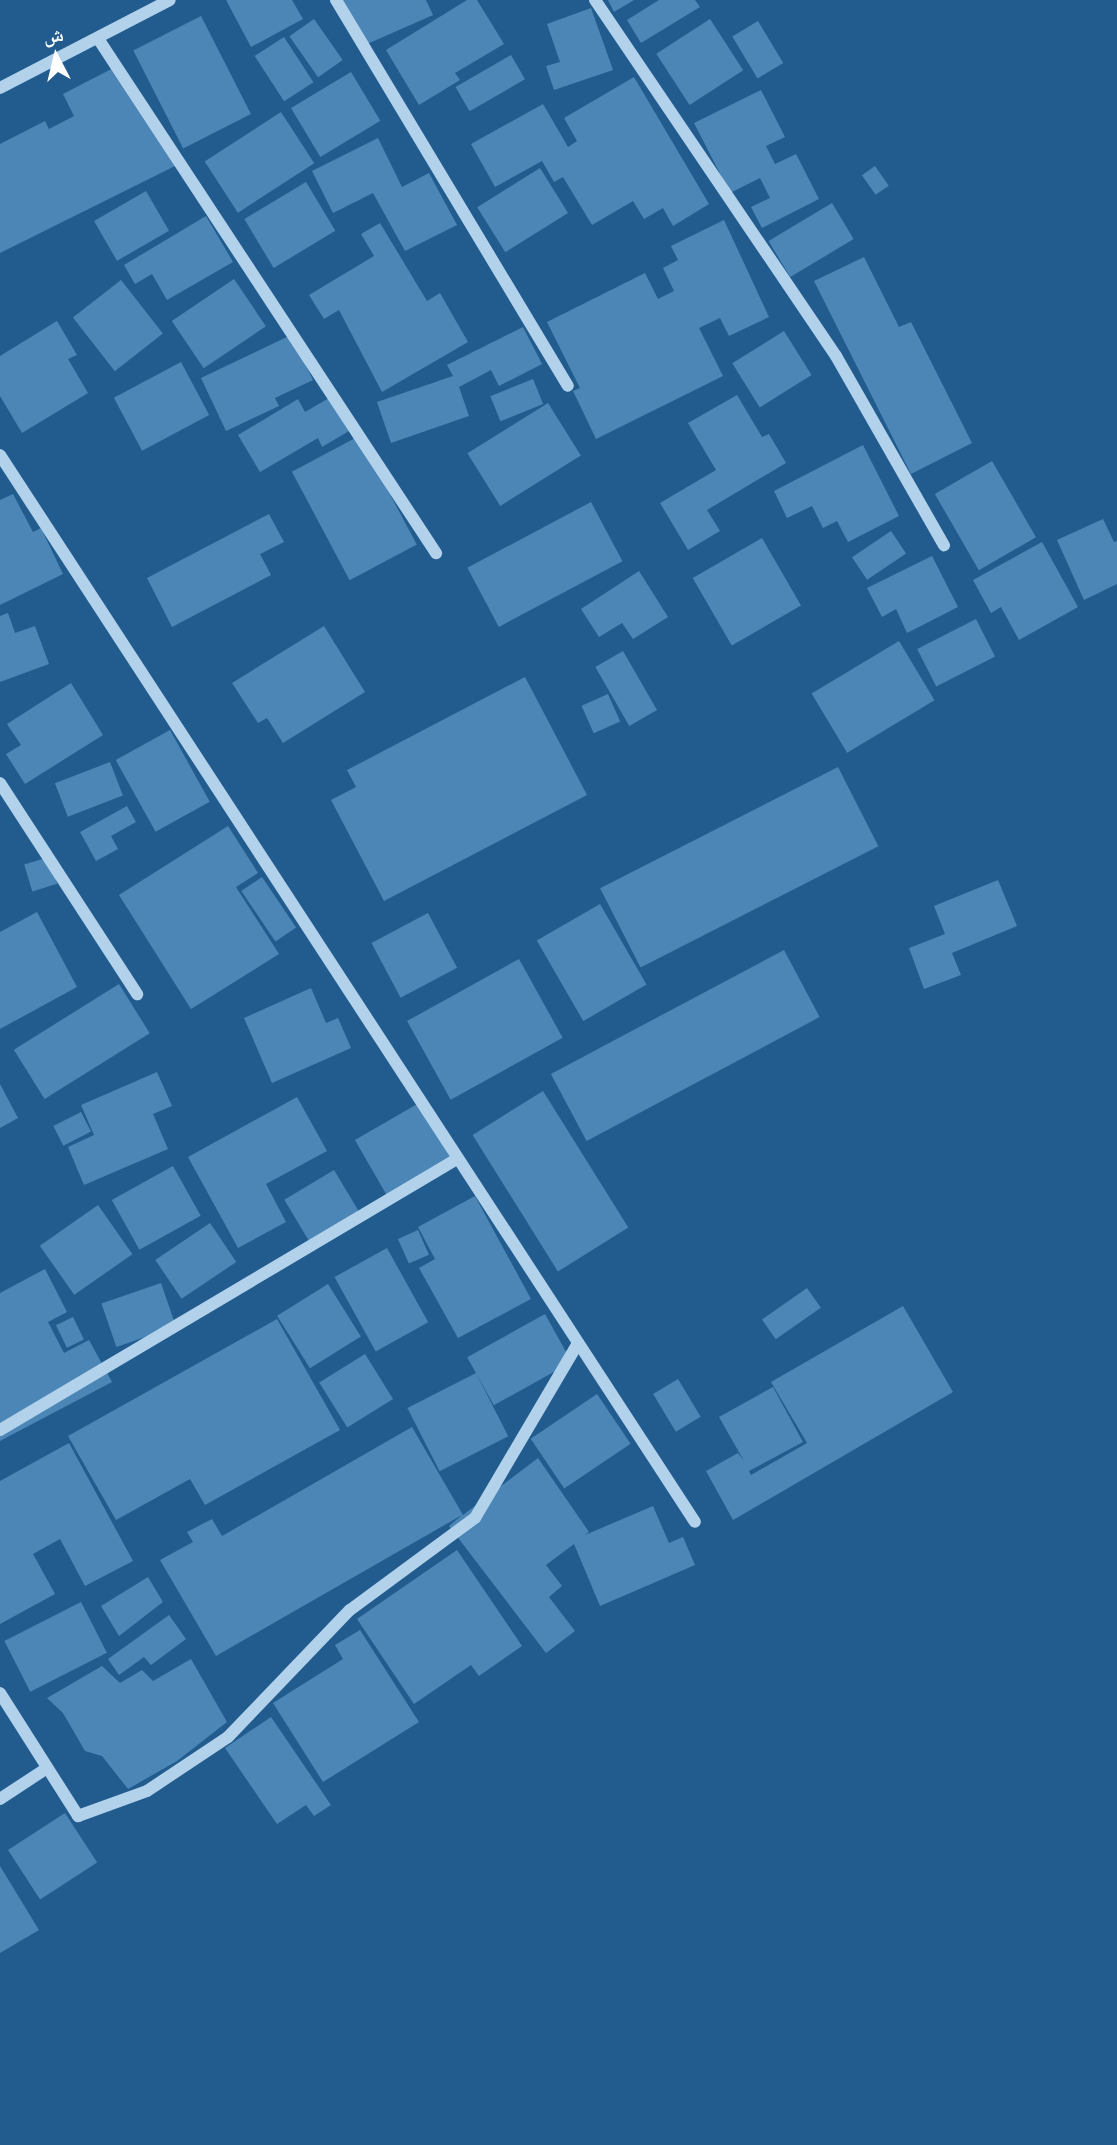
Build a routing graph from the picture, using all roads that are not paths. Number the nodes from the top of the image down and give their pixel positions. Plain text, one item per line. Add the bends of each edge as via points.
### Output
1 (170, 0) edge
2 (336, 0) edge
3 (596, 0) edge
4 (99, 40) junction
5 (1, 84) edge
6 (568, 386) dead end
7 (0, 455) edge
8 (944, 545) dead end
9 (436, 553) dead end
10 (0, 783) edge
11 (136, 994) dead end
12 (457, 1159) junction
13 (578, 1343) junction
14 (0, 1430) edge
15 (695, 1522) dead end
16 (0, 1693) edge
17 (47, 1768) junction
18 (0, 1798) edge

1 - 4 street
2 - 6 street
3 - 8 street via 836,356
4 - 5 street
4 - 9 street
7 - 12 street
10 - 11 street
12 - 13 street
12 - 14 street
13 - 15 street
13 - 17 street via 475,1518 350,1610 228,1737 147,1791 78,1816
16 - 17 street
17 - 18 street

